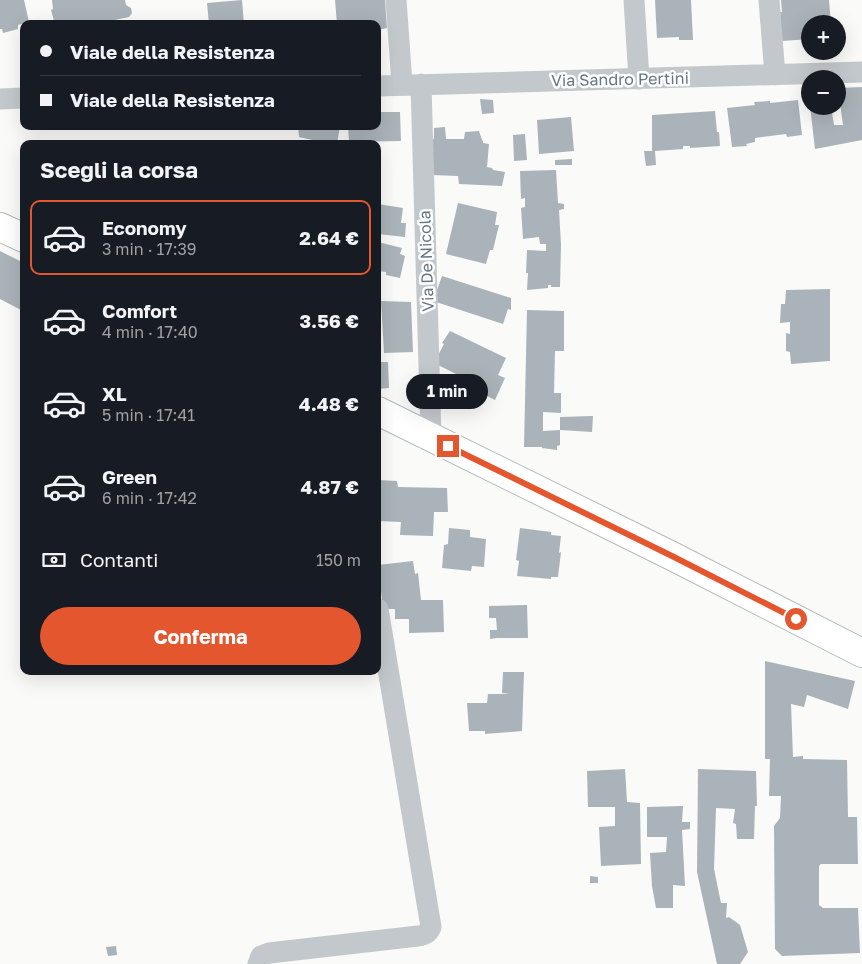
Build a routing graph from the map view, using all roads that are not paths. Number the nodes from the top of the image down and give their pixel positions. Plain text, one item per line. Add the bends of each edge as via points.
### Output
1 (396, 0) edge
2 (634, 0) edge
3 (769, 0) edge
4 (862, 72) edge
5 (775, 75) junction
6 (639, 79) junction
7 (411, 84) junction
8 (381, 86) edge
9 (20, 98) edge
10 (0, 99) edge
11 (0, 227) edge
12 (20, 236) edge
13 (381, 413) edge
14 (431, 438) junction
15 (381, 627) edge
16 (862, 653) edge
17 (258, 964) edge

1 - 7 street, Via De Nicola
2 - 6 street
3 - 5 street
4 - 5 street, Via Sandro Pertini
5 - 6 street, Via Sandro Pertini
6 - 7 street, Via Sandro Pertini
7 - 8 street, Via Sandro Pertini
7 - 14 street, Via De Nicola
9 - 10 street
11 - 12 main road
13 - 14 main road
14 - 16 main road
15 - 17 street via 431,927 425,935 269,952 261,956

